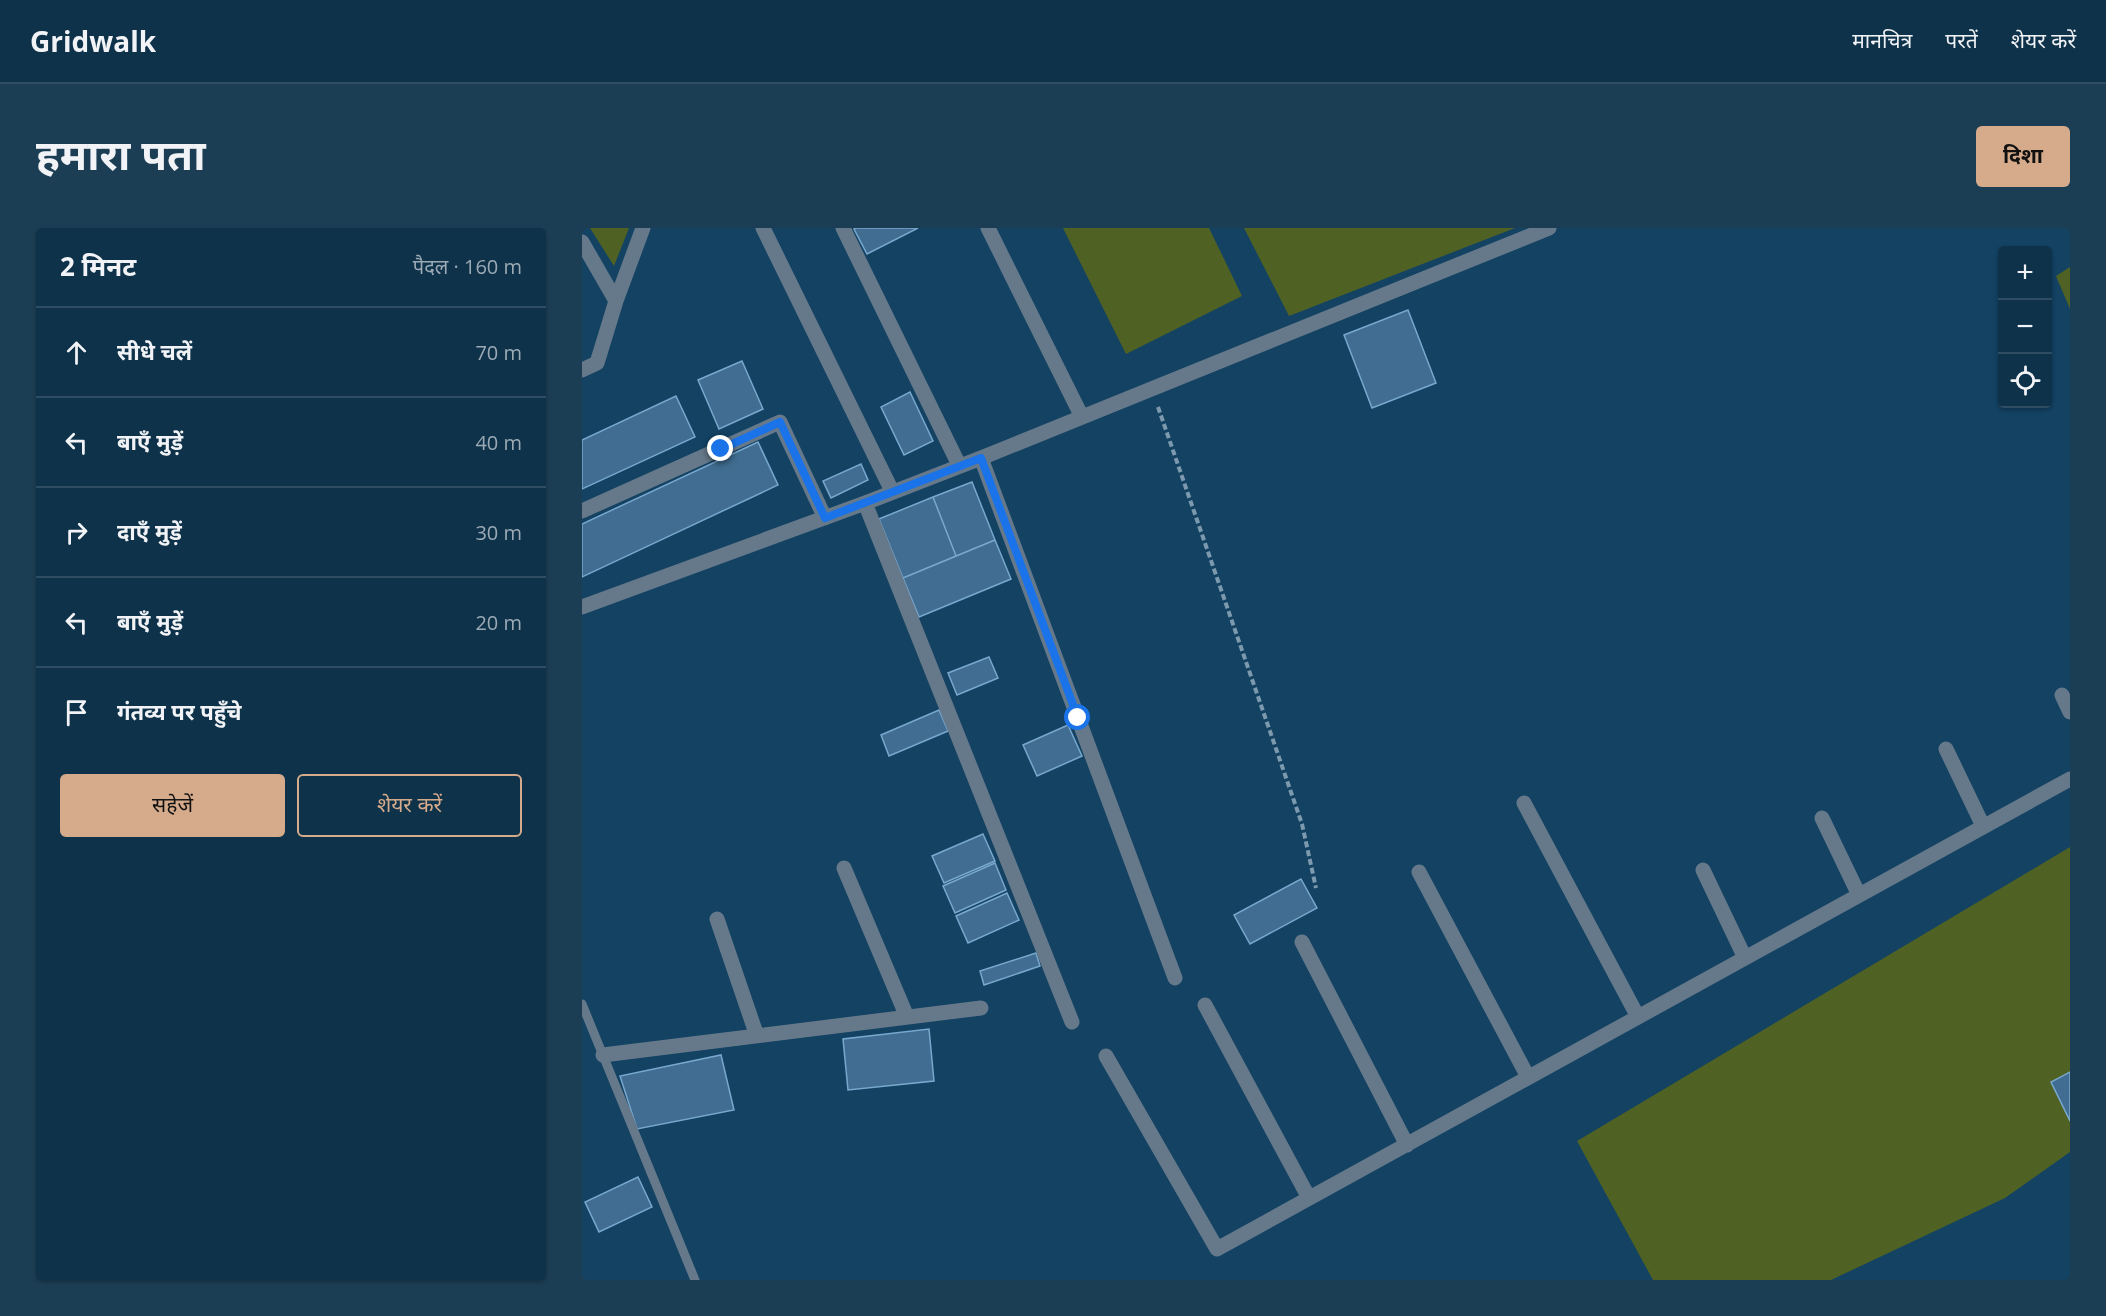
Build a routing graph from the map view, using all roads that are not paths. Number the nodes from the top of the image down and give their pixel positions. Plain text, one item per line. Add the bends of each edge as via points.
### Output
1 (643, 228) edge
2 (763, 228) edge
3 (843, 228) edge
4 (988, 228) edge
5 (1548, 228) edge
6 (582, 242) edge
7 (616, 301) junction
8 (582, 370) edge
9 (1082, 417) junction
10 (981, 458) junction
11 (959, 465) junction
12 (892, 491) junction
13 (865, 503) junction
14 (582, 511) edge
15 (825, 518) junction
16 (582, 607) edge
17 (2062, 695) dead end
18 (2070, 712) edge
19 (1946, 749) dead end
20 (2070, 778) edge
21 (1524, 803) dead end
22 (1822, 818) dead end
23 (1983, 826) junction
24 (844, 868) dead end
25 (1703, 870) dead end
26 (1419, 872) dead end
27 (1859, 895) junction
28 (717, 919) dead end
29 (1302, 942) dead end
30 (1745, 958) junction
31 (1175, 978) dead end
32 (582, 1004) edge
33 (1205, 1005) dead end
34 (981, 1008) dead end
35 (907, 1017) junction
36 (1638, 1017) junction
37 (1072, 1022) dead end
38 (757, 1036) junction
39 (603, 1055) junction
40 (1106, 1056) dead end
41 (1528, 1077) junction
42 (1407, 1145) junction
43 (1309, 1198) junction
44 (695, 1280) edge

1 - 7 street
2 - 12 street
3 - 11 street
4 - 9 street
5 - 9 street
6 - 7 street
7 - 8 street via 597,363
9 - 10 street
10 - 11 street
10 - 31 street
11 - 12 street
12 - 13 street
13 - 15 street
13 - 37 street
14 - 15 street via 780,422
15 - 16 street
17 - 18 street
19 - 23 street
20 - 23 street
21 - 36 street
22 - 27 street
23 - 27 street
24 - 35 street
25 - 30 street
26 - 41 street
27 - 30 street
28 - 38 street
29 - 42 street
30 - 36 street
32 - 39 lane
33 - 43 street
34 - 35 street
35 - 38 street
36 - 41 street
38 - 39 street
39 - 44 lane
40 - 43 street via 1217,1249
41 - 42 street
42 - 43 street

